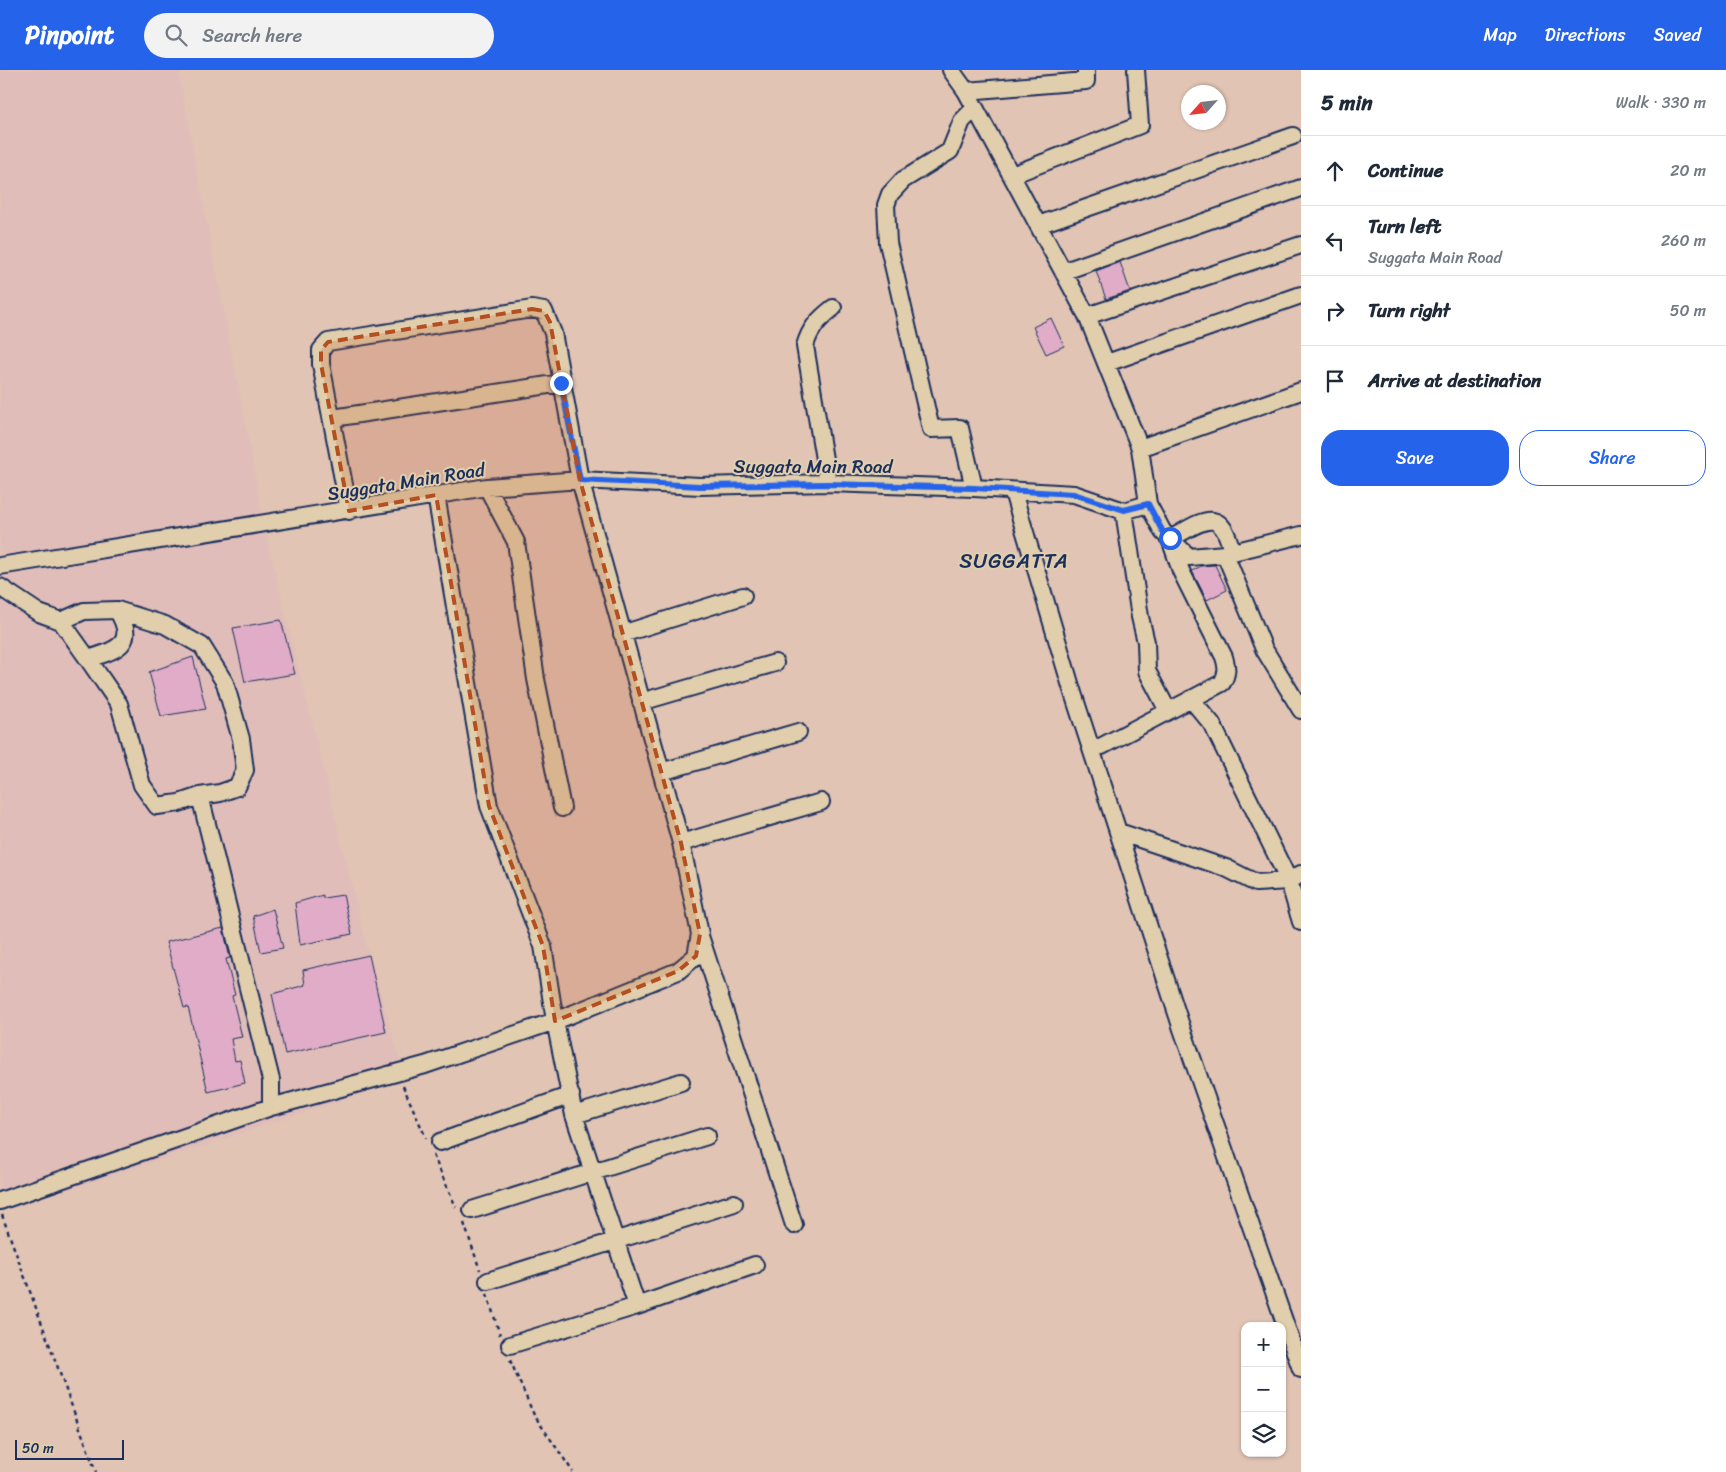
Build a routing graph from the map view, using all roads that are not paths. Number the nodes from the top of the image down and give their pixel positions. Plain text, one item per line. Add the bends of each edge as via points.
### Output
1 (951, 70) edge
2 (1086, 70) edge
3 (1136, 70) edge
4 (966, 91) junction
5 (975, 108) junction
6 (1294, 136) dead end
7 (1012, 175) junction
8 (1301, 188) edge
9 (1038, 225) junction
10 (1301, 246) edge
11 (1065, 271) junction
12 (1301, 295) edge
13 (833, 308) dead end
14 (1087, 316) junction
15 (1106, 364) junction
16 (561, 383) junction
17 (1301, 391) edge
18 (333, 418) junction
19 (1140, 448) junction
20 (580, 480) junction
21 (828, 484) junction
22 (487, 487) junction
23 (974, 488) junction
24 (1013, 492) junction
25 (436, 495) junction
26 (1148, 504) junction
27 (1124, 510) junction
28 (349, 511) junction
29 (1301, 535) edge
30 (1170, 538) junction
31 (1229, 553) junction
32 (0, 566) edge
33 (0, 586) edge
34 (743, 596) dead end
35 (117, 610) junction
36 (61, 621) junction
37 (622, 634) junction
38 (88, 659) junction
39 (775, 663) dead end
40 (1191, 699) junction
41 (641, 702) junction
42 (1301, 710) edge
43 (1168, 711) junction
44 (798, 732) dead end
45 (1102, 746) dead end
46 (661, 772) junction
47 (200, 796) junction
48 (821, 802) dead end
49 (562, 808) dead end
50 (1120, 832) junction
51 (681, 843) junction
52 (1295, 877) edge
53 (1301, 922) edge
54 (700, 934) junction
55 (554, 1021) junction
56 (681, 1082) dead end
57 (571, 1095) junction
58 (271, 1107) junction
59 (574, 1115) junction
60 (707, 1136) dead end
61 (440, 1142) dead end
62 (594, 1172) junction
63 (0, 1201) edge
64 (734, 1203) dead end
65 (472, 1210) dead end
66 (794, 1225) dead end
67 (616, 1240) junction
68 (755, 1265) dead end
69 (488, 1281) dead end
70 (637, 1306) junction
71 (510, 1345) dead end
72 (1301, 1369) edge

1 - 4 street
2 - 4 street via 1086,81
3 - 7 street via 1140,126
4 - 5 street
5 - 7 street
5 - 23 street via 962,121 950,151 903,180 890,194 886,205 888,243 931,429 960,428
6 - 9 street
7 - 9 street
8 - 11 street
9 - 11 street
10 - 14 street
11 - 14 street
12 - 15 street
13 - 21 street via 816,322 805,346
14 - 15 street
15 - 19 street
16 - 18 street
16 - 18 street via 550,322 544,310 532,309 328,342 321,350 320,364
16 - 20 street
17 - 19 street
18 - 28 street
19 - 26 street
20 - 21 street, Suggata Main Road via 700,486
20 - 22 street, Suggata Main Road
20 - 37 street
21 - 23 street, Suggata Main Road
22 - 25 street, Suggata Main Road
22 - 49 street via 516,542 536,679
23 - 24 street, Suggata Main Road
24 - 27 street, Suggata Main Road via 1074,494
24 - 50 street via 1072,690
25 - 28 street, Suggata Main Road
25 - 55 street via 489,806 543,946
26 - 27 street
26 - 30 street via 1163,532
27 - 43 street via 1146,642 1147,671
28 - 32 street, Suggata Main Road
29 - 31 street
30 - 31 street via 1190,556
30 - 31 street via 1201,522 1216,521 1225,530
30 - 40 street via 1181,571 1224,656 1227,669 1222,683
31 - 42 street via 1264,649
33 - 36 street via 39,613
34 - 37 street
35 - 36 street via 84,611
35 - 38 street via 126,625 126,637 114,651
35 - 47 street via 165,625 202,646 225,684 241,739 245,770 237,787
36 - 38 street
37 - 41 street
38 - 47 street via 119,704 142,785 157,806
39 - 41 street
40 - 43 street
40 - 52 street via 1212,724 1218,741
41 - 46 street
43 - 45 street
44 - 46 street
46 - 51 street
47 - 58 street via 271,1080
48 - 51 street
50 - 52 street via 1226,868 1256,883
50 - 72 street via 1182,1029
51 - 54 street
52 - 53 street
54 - 55 street via 696,956 678,971
54 - 66 street
55 - 57 street
55 - 58 street via 425,1066
56 - 59 street
57 - 59 street
57 - 61 street
58 - 63 street
59 - 62 street
60 - 62 street
62 - 65 street
62 - 67 street
64 - 67 street
67 - 69 street
67 - 70 street
68 - 70 street
70 - 71 street

